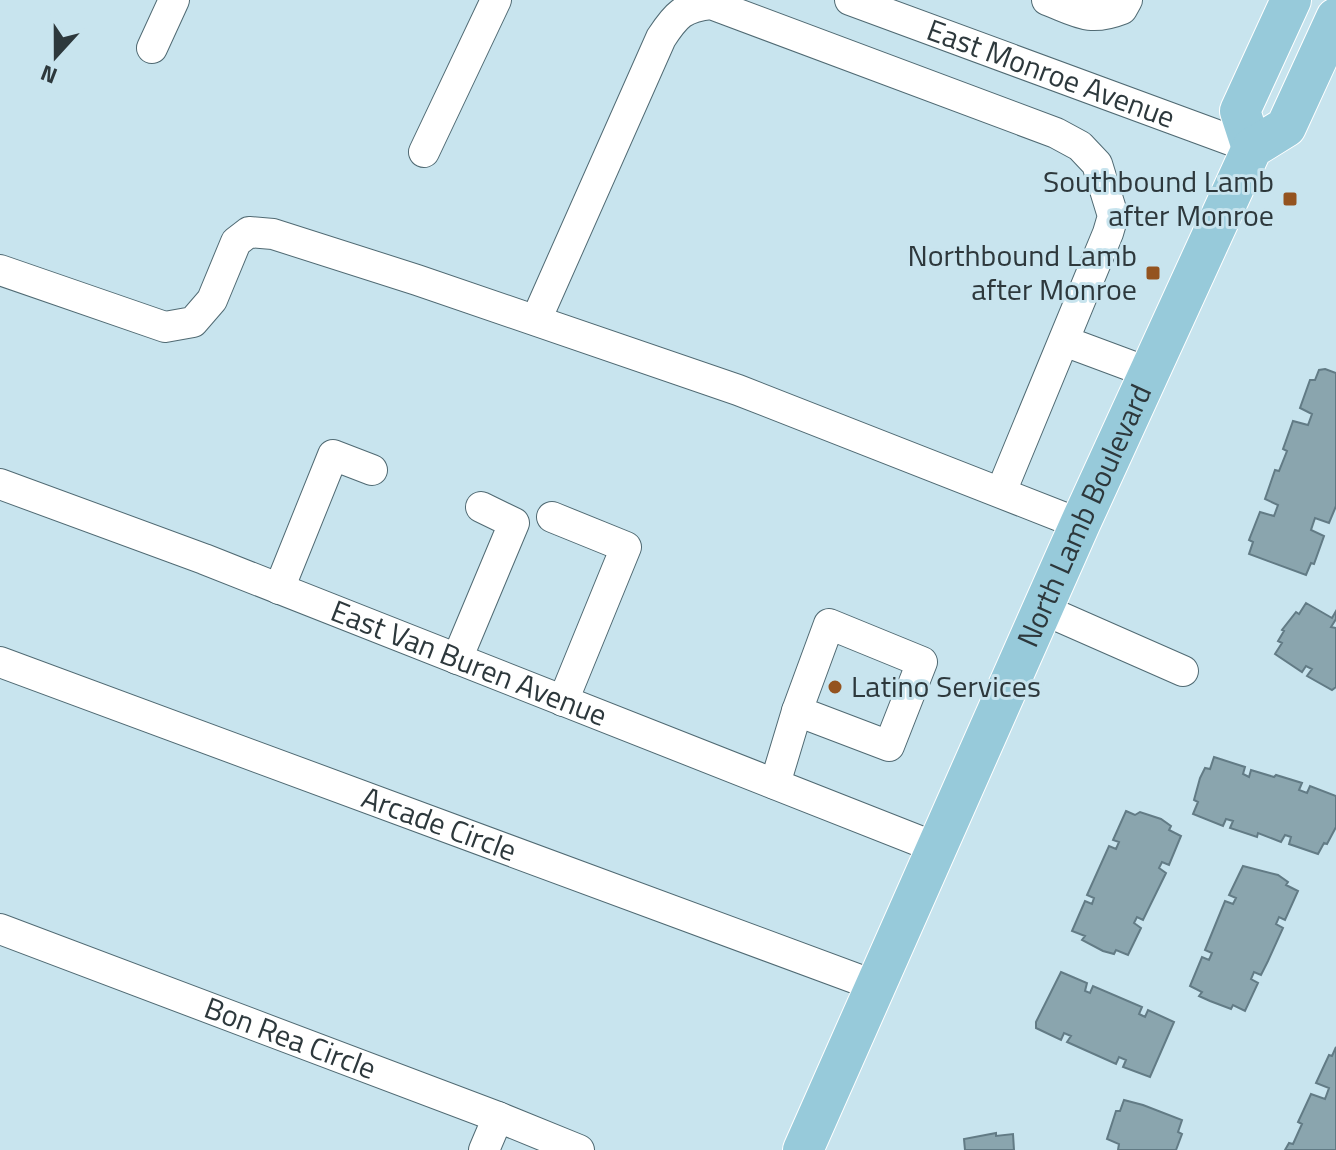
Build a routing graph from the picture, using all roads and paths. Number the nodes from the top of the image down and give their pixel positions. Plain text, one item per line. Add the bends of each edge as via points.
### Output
1 (174, 0) edge
2 (496, 0) edge
3 (850, 0) edge
4 (1047, 0) edge
5 (1127, 0) edge
6 (1291, 0) edge
7 (1336, 18) edge
8 (152, 48) dead end
9 (1252, 148) junction
10 (424, 152) dead end
11 (0, 270) edge
12 (536, 320) junction
13 (1064, 341) junction
14 (1150, 373) junction
15 (372, 470) dead end
16 (0, 484) edge
17 (1001, 492) junction
18 (481, 507) dead end
19 (552, 517) dead end
20 (1080, 524) junction
21 (279, 589) junction
22 (1042, 609) junction
23 (457, 659) junction
24 (0, 662) edge
25 (1183, 671) dead end
26 (563, 701) junction
27 (797, 711) junction
28 (775, 784) junction
29 (937, 848) junction
30 (0, 929) edge
31 (876, 986) junction
32 (498, 1117) junction
33 (484, 1150) edge
34 (579, 1150) edge
35 (803, 1150) edge

1 - 8 street
2 - 10 street
3 - 9 street, East Monroe Avenue
4 - 5 street via 1103,16 1122,9
6 - 9 main road via 1240,111
7 - 9 main road via 1286,127
9 - 14 main road, North Lamb Boulevard
11 - 12 street via 165,327 193,322 212,300 236,242 249,232 273,234
12 - 13 street via 661,38 674,17 692,6 711,4 1080,146 1097,164 1113,216
12 - 17 street via 738,390
13 - 14 street
13 - 17 street
14 - 20 main road, North Lamb Boulevard
15 - 21 street via 333,455
16 - 21 street, East Van Buren Avenue
17 - 20 street
18 - 23 street via 514,523
19 - 26 street via 626,547
20 - 22 main road, North Lamb Boulevard
21 - 23 street, East Van Buren Avenue
22 - 25 street
22 - 29 main road, North Lamb Boulevard
23 - 26 street, East Van Buren Avenue
24 - 31 street, Arcade Circle
26 - 28 street, East Van Buren Avenue
27 - 27 street via 889,746 922,662 829,624
27 - 28 street
28 - 29 street, East Van Buren Avenue
29 - 31 main road, North Lamb Boulevard
30 - 32 street, Bon Rea Circle
31 - 35 main road, North Lamb Boulevard
32 - 33 street
32 - 34 street, Bon Rea Circle

